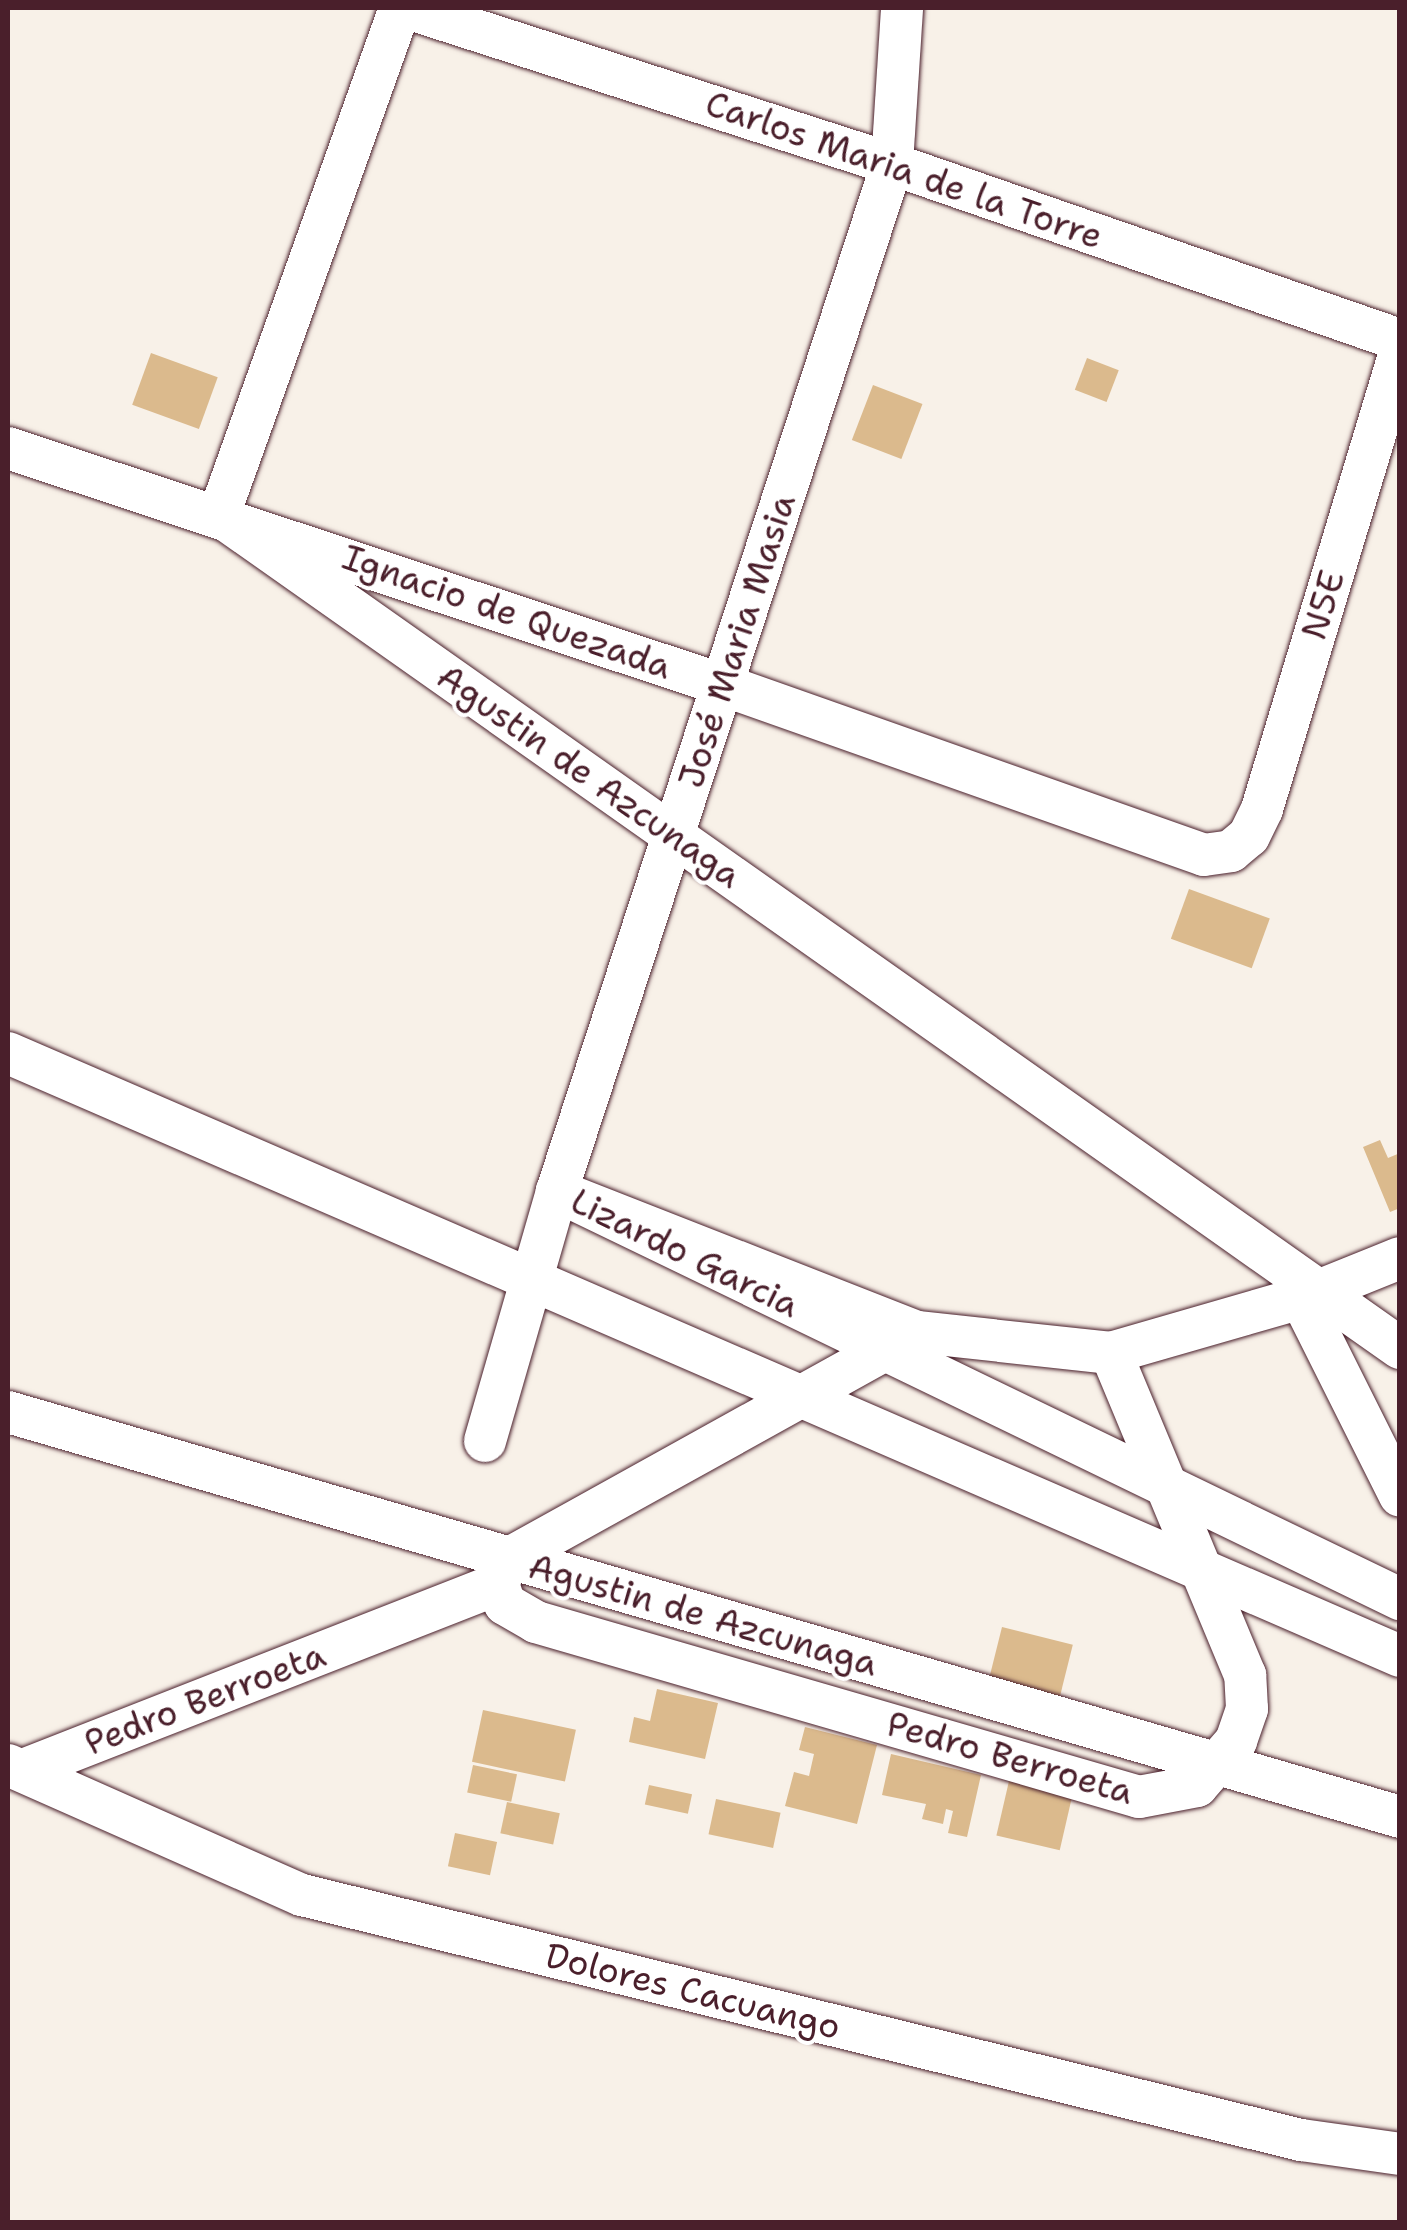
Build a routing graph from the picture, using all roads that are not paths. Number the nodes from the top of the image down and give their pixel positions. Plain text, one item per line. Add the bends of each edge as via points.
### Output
1 (404, 8) edge
2 (902, 8) edge
3 (892, 164) junction
4 (1400, 340) edge
5 (1400, 351) edge
6 (8, 448) edge
7 (219, 515) junction
8 (723, 685) junction
9 (674, 836) junction
10 (1231, 851) joint
11 (8, 1053) edge
12 (557, 1191) junction
13 (1400, 1258) edge
14 (532, 1280) junction
15 (1310, 1295) junction
16 (901, 1341) junction
17 (1400, 1348) edge
18 (1111, 1353) junction
19 (801, 1397) junction
20 (8, 1412) edge
21 (484, 1440) dead end
22 (1166, 1486) junction
23 (1400, 1496) edge
24 (1201, 1570) junction
25 (504, 1571) junction
26 (1400, 1598) edge
27 (1400, 1656) edge
28 (1220, 1765) junction
29 (15, 1768) edge
30 (1400, 1817) edge
31 (1400, 2154) edge

1 - 3 street, Carlos Maria de la Torre
1 - 7 street
2 - 3 street, José Maria Masia
3 - 4 street, Carlos Maria de la Torre
3 - 8 street, José Maria Masia
5 - 10 street, N5E via 1262,808 1250,836
6 - 7 street, Ignacio de Quezada
7 - 8 street, Ignacio de Quezada
7 - 9 street, Agustin de Azcunaga
8 - 9 street, José Maria Masia
8 - 10 street, Ignacio de Quezada via 1204,856
9 - 12 street, José Maria Masia
9 - 15 street, Agustin de Azcunaga
11 - 14 street
12 - 14 street, José Maria Masia
12 - 16 street, Lizardo Garcia
13 - 15 street, Lizardo Garcia
14 - 19 street
14 - 21 street, José Maria Masia
15 - 17 street, Agustin de Azcunaga
15 - 18 street, Lizardo Garcia
15 - 23 street
16 - 18 street, Lizardo Garcia
16 - 19 street, Pedro Berroeta
16 - 22 street, Lizardo Garcia
18 - 22 street
19 - 24 street
19 - 25 street, Pedro Berroeta
20 - 25 street, Agustin de Azcunaga
22 - 24 street
22 - 26 street, Lizardo Garcia
24 - 27 street
24 - 28 street via 1245,1675 1247,1709
25 - 28 street, Pedro Berroeta via 504,1604 536,1622 1139,1797 1197,1786
25 - 29 street, Pedro Berroeta
28 - 30 street
29 - 31 street, Dolores Cacuango via 302,1896 1301,2140

